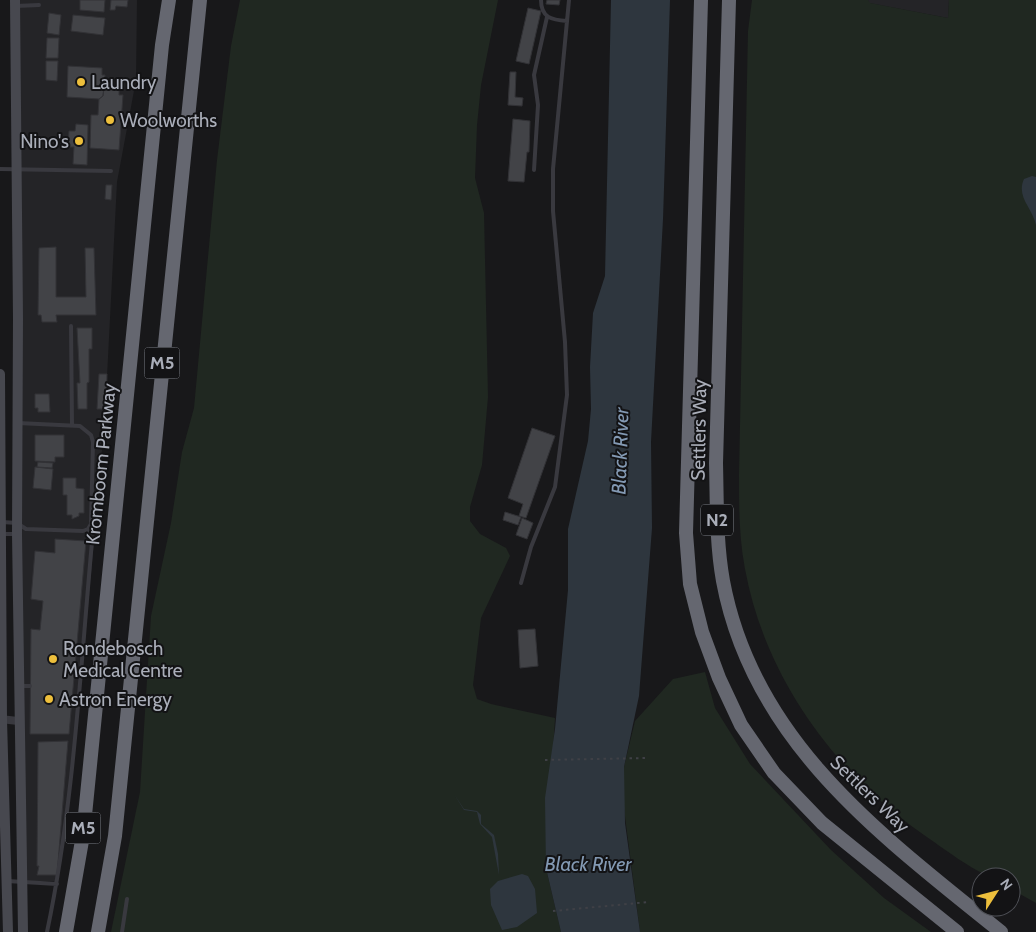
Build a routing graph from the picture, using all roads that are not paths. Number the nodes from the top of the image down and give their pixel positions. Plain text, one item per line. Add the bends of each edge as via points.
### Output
1 (169, 0) edge
2 (200, 0) edge
3 (541, 0) edge
4 (569, 0) edge
5 (701, 0) edge
6 (729, 0) edge
7 (15, 3) edge
8 (39, 5) dead end
9 (547, 18) junction
10 (567, 21) junction
11 (0, 169) edge
12 (17, 169) junction
13 (534, 170) dead end
14 (111, 171) dead end
15 (71, 326) dead end
16 (0, 374) edge
17 (18, 423) junction
18 (72, 425) junction
19 (1, 522) edge
20 (19, 529) junction
21 (88, 529) junction
22 (1, 534) edge
23 (521, 583) dead end
24 (18, 686) junction
25 (30, 686) dead end
26 (73, 689) dead end
27 (79, 689) junction
28 (1, 719) edge
29 (18, 720) junction
30 (6, 881) junction
31 (22, 881) junction
32 (57, 884) junction
33 (127, 899) dead end
34 (8, 932) edge
35 (23, 932) edge
36 (47, 932) edge
37 (66, 932) edge
38 (98, 932) edge
39 (122, 932) edge
40 (956, 932) edge
41 (1001, 932) edge

1 - 37 highway, Kromboom Parkway / M5 via 82,844
2 - 38 highway, M5 via 115,836
3 - 9 lane via 542,12
4 - 10 lane
5 - 40 highway, Settlers Way / N2 via 686,533 690,584 702,632 741,724 774,773 822,823
6 - 41 highway, Settlers Way / N2 via 716,463 717,522 723,580 732,620 771,707 805,755 849,804 890,842
7 - 8 lane
7 - 12 main road
9 - 10 lane
9 - 13 lane via 534,75 538,105
10 - 23 lane via 556,130 553,210 567,395 555,486
11 - 12 lane
12 - 14 lane
12 - 17 main road
15 - 18 lane
16 - 19 main road
17 - 18 lane
17 - 20 main road
18 - 21 lane via 87,430 93,442 91,524
19 - 20 lane
19 - 22 main road
20 - 21 lane
20 - 22 lane
20 - 24 main road
21 - 27 lane via 92,542
22 - 28 main road
24 - 25 lane
24 - 29 main road
26 - 27 lane
27 - 32 lane
28 - 29 street
28 - 30 main road
29 - 31 main road
30 - 31 lane
30 - 34 main road
31 - 32 lane
31 - 35 main road
32 - 36 lane
33 - 39 lane

